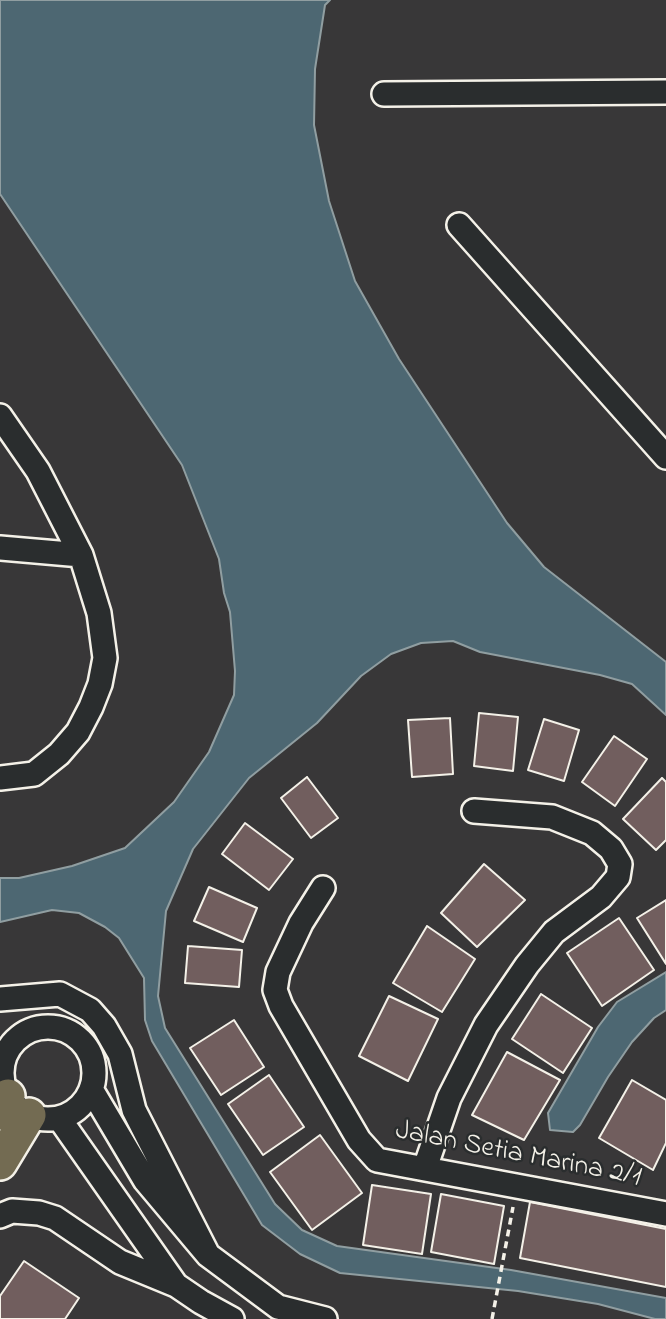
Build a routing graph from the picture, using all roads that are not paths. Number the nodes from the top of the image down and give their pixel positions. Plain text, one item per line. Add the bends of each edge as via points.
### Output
1 (666, 92) edge
2 (384, 93) dead end
3 (459, 225) dead end
4 (0, 416) edge
5 (666, 457) edge
6 (0, 548) edge
7 (81, 555) junction
8 (0, 778) edge
9 (474, 811) dead end
10 (323, 888) dead end
11 (0, 999) edge
12 (9, 1035) edge
13 (91, 1089) junction
14 (16, 1098) edge
15 (0, 1163) edge
16 (425, 1168) junction
17 (666, 1214) edge
18 (0, 1216) edge
19 (208, 1255) junction
20 (176, 1285) junction
21 (232, 1319) edge
22 (325, 1319) edge

1 - 2 street
3 - 5 street
4 - 7 street via 38,471
6 - 7 street
7 - 8 street via 100,612 105,658 100,684 78,732 59,754 34,774
9 - 16 street via 552,817 592,833 620,864 618,877 601,897 554,932 486,1025 449,1098
10 - 16 street, Jalan Setia Marina 2/1 via 301,923 278,972 275,990 359,1140 377,1160
11 - 19 street via 60,994 90,1010 104,1027 120,1054 134,1110
12 - 13 street via 50,1027 67,1030 90,1055
12 - 14 street via 3,1061
13 - 14 street via 73,1112
13 - 19 street via 145,1180
14 - 15 highway
14 - 20 street
16 - 17 street, Jalan Setia Marina 2/1
18 - 20 street via 12,1211 55,1218 120,1262
19 - 22 street via 278,1307
20 - 21 street

